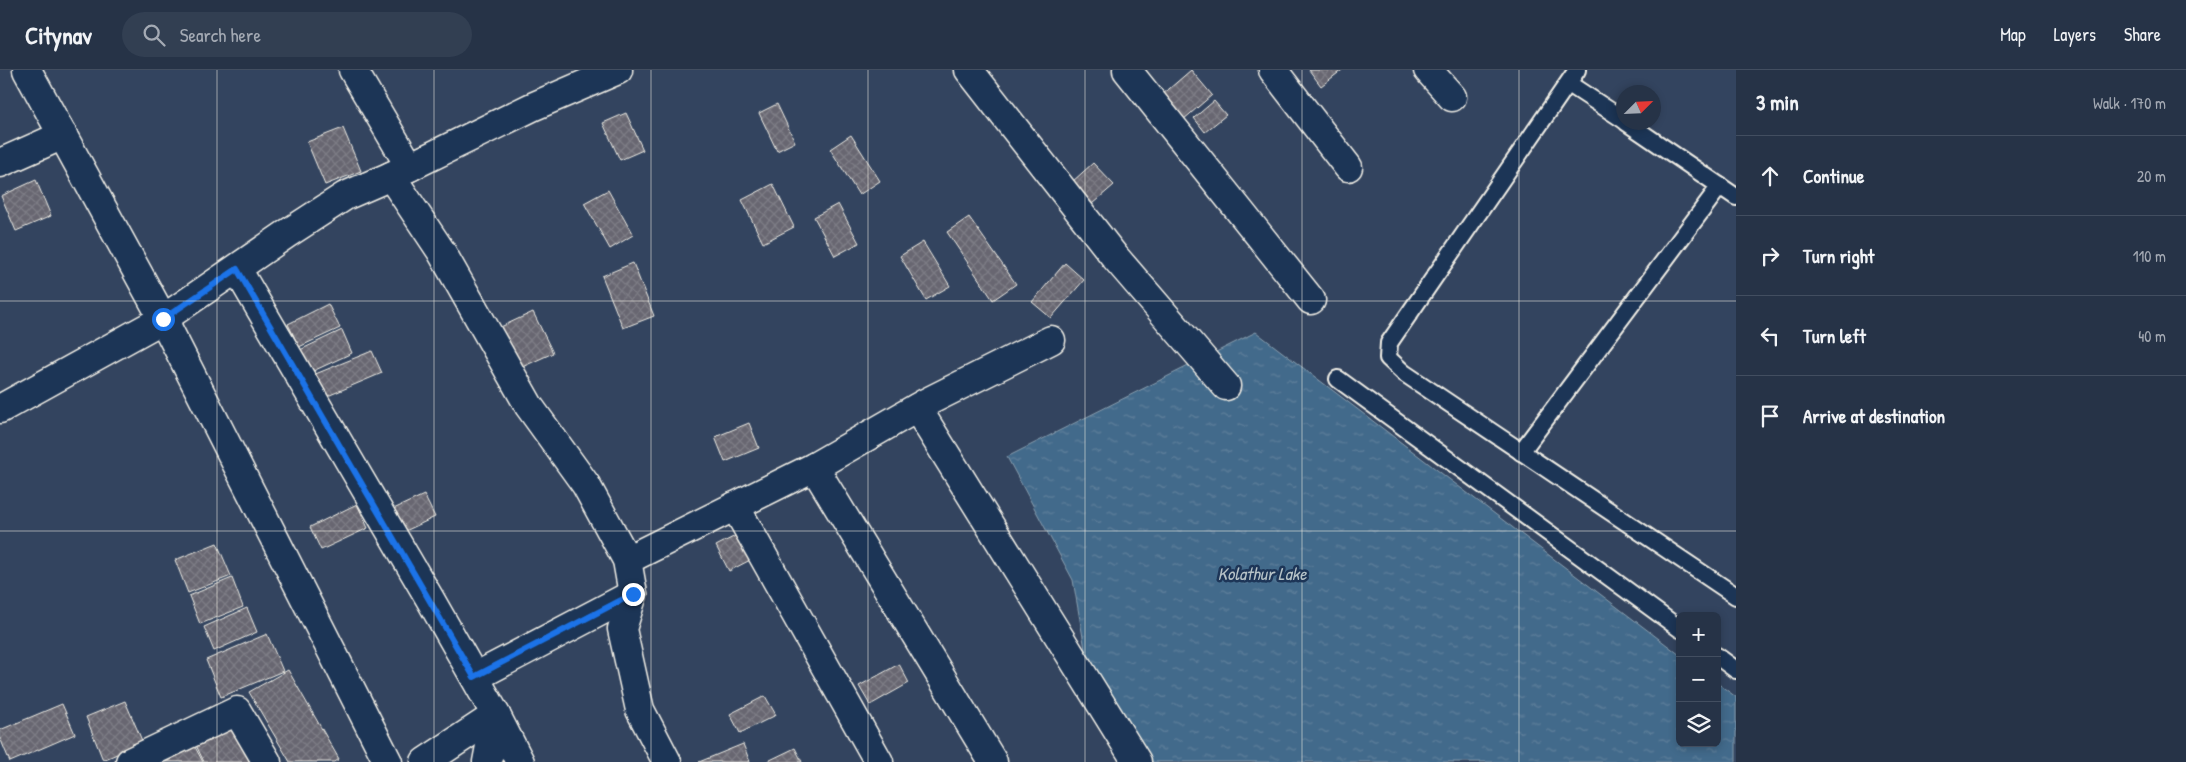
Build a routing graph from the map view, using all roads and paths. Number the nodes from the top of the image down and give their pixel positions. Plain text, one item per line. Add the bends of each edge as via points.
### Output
1 (28, 70) edge
2 (353, 70) edge
3 (618, 70) edge
4 (969, 70) edge
5 (1127, 70) edge
6 (1273, 70) edge
7 (1428, 70) edge
8 (1573, 77) edge
9 (1452, 97) dead end
10 (1616, 114) edge
11 (1637, 130) edge
12 (63, 134) junction
13 (0, 163) edge
14 (1348, 167) dead end
15 (401, 171) junction
16 (1720, 186) junction
17 (1736, 197) edge
18 (237, 269) junction
19 (1311, 300) dead end
20 (163, 319) junction
21 (1050, 340) dead end
22 (1338, 379) dead end
23 (1226, 386) dead end
24 (917, 408) junction
25 (0, 409) edge
26 (1521, 452) junction
27 (814, 467) junction
28 (735, 506) junction
29 (627, 560) junction
30 (633, 594) junction
31 (1736, 596) edge
32 (1676, 626) edge
33 (1718, 657) edge
34 (1736, 670) edge
35 (474, 677) junction
36 (496, 715) junction
37 (130, 762) edge
38 (267, 762) edge
39 (388, 762) edge
40 (425, 762) edge
41 (486, 762) edge
42 (520, 762) edge
43 (668, 762) edge
44 (879, 762) edge
45 (993, 762) edge
46 (1137, 762) edge

1 - 12 street
2 - 15 street
3 - 15 street via 532,107
4 - 23 street via 1115,257
5 - 19 street
6 - 14 street
7 - 9 street
8 - 10 lane
8 - 26 lane via 1389,343 1388,358 1404,373
11 - 16 lane
12 - 13 street
12 - 20 street
15 - 18 street via 345,196
15 - 29 street via 440,251 529,406 586,485
16 - 17 lane
16 - 26 lane
18 - 20 street
18 - 35 street
20 - 25 street
20 - 39 street
21 - 24 street
22 - 32 lane
24 - 27 street
24 - 46 street
26 - 31 lane
27 - 28 street
27 - 45 street
28 - 29 street
28 - 44 street
29 - 30 street
30 - 35 street
30 - 43 street via 622,629 640,710
33 - 34 lane
35 - 36 street
36 - 40 street
36 - 41 street
36 - 42 street
37 - 38 street via 237,711

